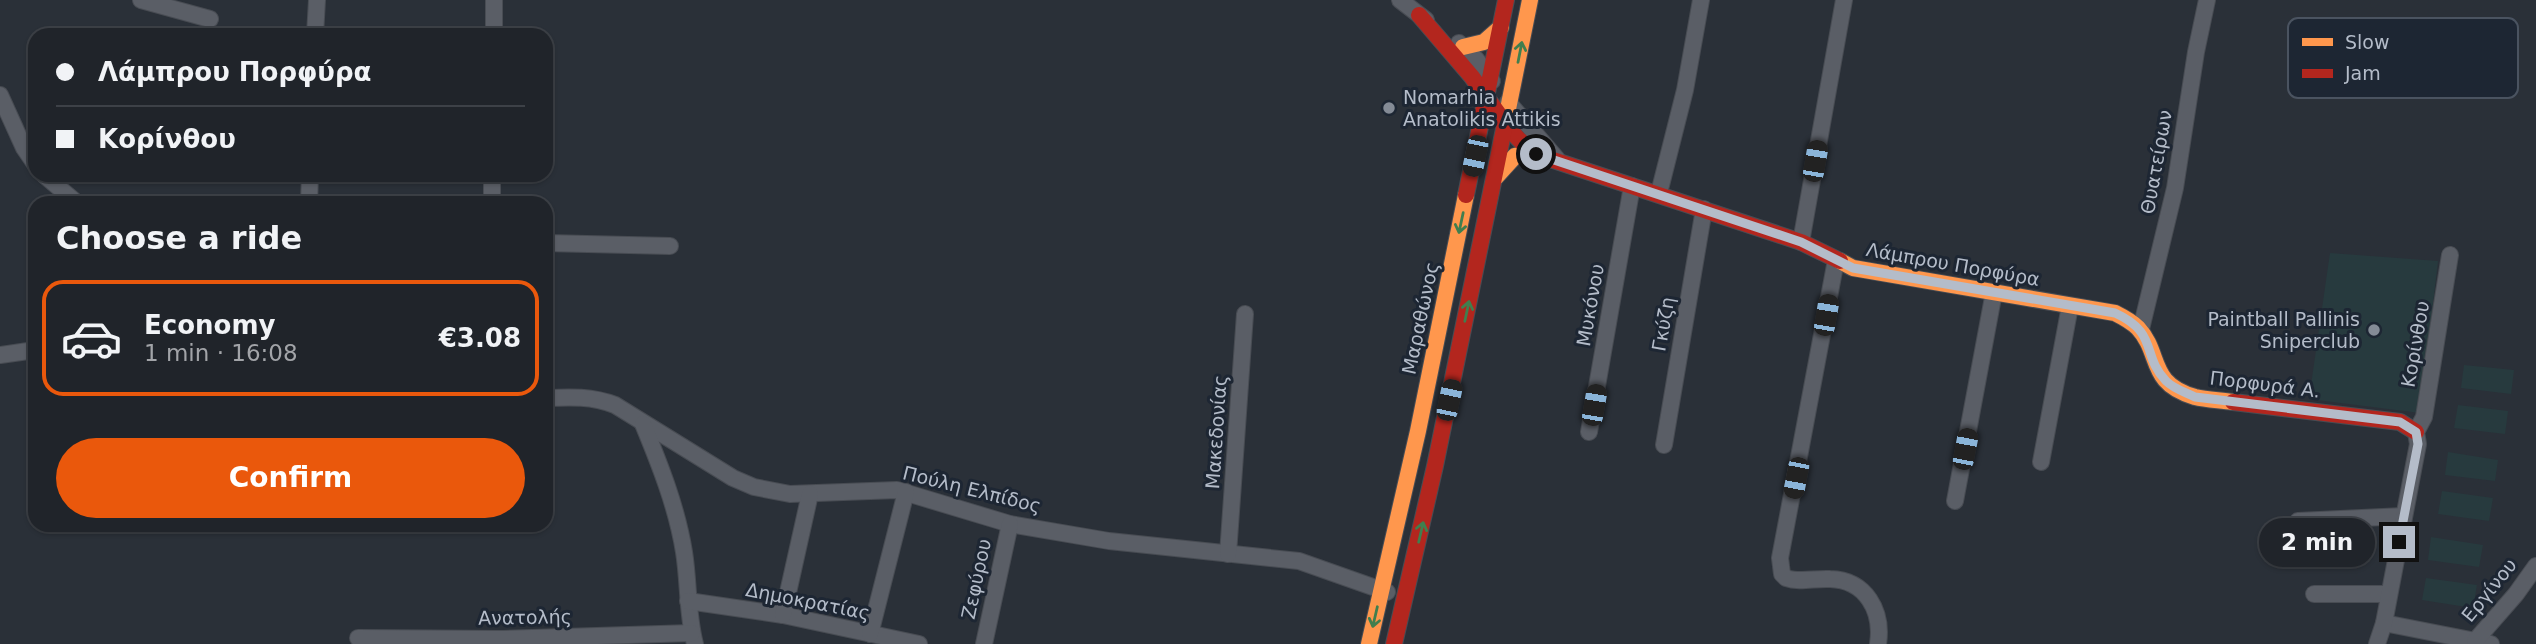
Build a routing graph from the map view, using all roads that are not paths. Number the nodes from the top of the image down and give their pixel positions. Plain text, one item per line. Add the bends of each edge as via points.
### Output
1 (141, 0) edge
2 (317, 0) edge
3 (494, 0) edge
4 (1400, 0) edge
5 (1506, 0) edge
6 (1530, 0) edge
7 (1700, 0) edge
8 (1844, 0) edge
9 (2207, 0) edge
10 (1419, 15) junction
11 (210, 19) dead end
12 (1501, 27) junction
13 (316, 28) edge
14 (494, 28) edge
15 (1463, 47) junction
16 (1491, 79) junction
17 (0, 95) edge
18 (1487, 97) junction
19 (1510, 104) junction
20 (1507, 124) junction
21 (1532, 153) junction
22 (28, 154) edge
23 (1561, 163) junction
24 (1495, 178) junction
25 (52, 182) edge
26 (1632, 186) junction
27 (1659, 194) junction
28 (69, 196) edge
29 (1704, 209) junction
30 (1801, 242) junction
31 (553, 243) edge
32 (670, 246) dead end
33 (2450, 255) dead end
34 (1836, 260) junction
35 (1994, 292) junction
36 (2070, 306) junction
37 (1245, 314) dead end
38 (2141, 329) junction
39 (28, 350) edge
40 (0, 355) edge
41 (553, 398) edge
42 (643, 424) junction
43 (1589, 432) dead end
44 (2416, 432) junction
45 (1664, 445) dead end
46 (2041, 462) dead end
47 (906, 492) junction
48 (810, 494) junction
49 (1955, 501) dead end
50 (2404, 516) junction
51 (2298, 522) dead end
52 (1010, 524) junction
53 (1228, 554) junction
54 (2536, 566) edge
55 (1382, 590) junction
56 (2315, 594) dead end
57 (2388, 594) junction
58 (1405, 598) junction
59 (688, 601) junction
60 (783, 615) junction
61 (2384, 622) junction
62 (870, 634) junction
63 (358, 638) dead end
64 (694, 639) edge
65 (2483, 642) edge
66 (919, 644) edge
67 (984, 644) edge
68 (1369, 644) edge
69 (1394, 644) edge
70 (1878, 644) edge
71 (2377, 644) edge

1 - 11 street
2 - 13 street
3 - 14 street
4 - 10 street
5 - 12 main road, Μαραθώνος
19 -> 6 main road
7 - 27 street via 1685,90
8 - 30 street
9 - 38 street, Θυατείρων via 2175,188
10 - 15 street
10 - 18 main road
12 - 15 main road via 1484,41
12 - 16 main road, Μαραθώνος
15 - 16 street
16 - 18 main road, Μαραθώνος
16 - 19 street
17 - 22 street
18 - 20 main road
18 -> 55 main road, Μαραθώνος
19 - 20 main road
19 - 23 street
20 - 21 main road
20 - 24 main road
21 - 23 main road, Λάμπρου Πορφύρα
21 - 24 main road via 1512,158
23 - 26 main road, Λάμπρου Πορφύρα
58 -> 24 main road
25 - 28 street
26 - 27 main road, Λάμπρου Πορφύρα
26 - 43 street, Μυκόνου
27 - 29 main road, Λάμπρου Πορφύρα
29 - 30 main road, Λάμπρου Πορφύρα
29 - 45 street, Γκύζη
30 - 34 main road, Λάμπρου Πορφύρα
31 - 32 street
33 - 44 street, Κορίνθου via 2424,417
34 - 35 main road, Λάμπρου Πορφύρα via 1874,273
34 - 70 street via 1780,558 1782,574 1794,581 1830,579 1860,589 1878,615
35 - 36 main road, Λάμπρου Πορφύρα
35 - 49 street
36 - 38 main road, Λάμπρου Πορφύρα via 2115,313
36 - 46 street
37 - 53 street, Μακεδονίας
38 - 44 main road, Πορφυρά Α. via 2164,379 2195,397 2400,422
39 - 40 street
41 - 42 street, Πούλη Ελπίδος via 602,400 632,413
42 - 48 street, Πούλη Ελπίδος via 754,487
42 - 59 street via 673,503
44 - 50 street, Κορίνθου via 2418,444
47 - 48 street, Πούλη Ελπίδος
47 - 52 street, Πούλη Ελπίδος
47 - 62 street
48 - 60 street
50 - 51 street
50 - 57 street, Κορίνθου
52 - 53 street, Πούλη Ελπίδος
52 - 67 street, Ζεφύρου
53 - 55 street, Πούλη Ελπίδος via 1299,561
54 - 65 street, Εργίνου
55 - 58 street, Πούλη Ελπίδος
55 -> 68 main road, Μαραθώνος
56 - 57 street
57 - 61 street, Κορίνθου
58 - 69 main road
59 - 60 street, Δημοκρατίας
59 - 64 street
60 - 62 street, Δημοκρατίας
61 - 65 street
61 - 71 street, Κορίνθου
62 - 66 street, Δημοκρατίας
63 - 64 street, Ανατολής

